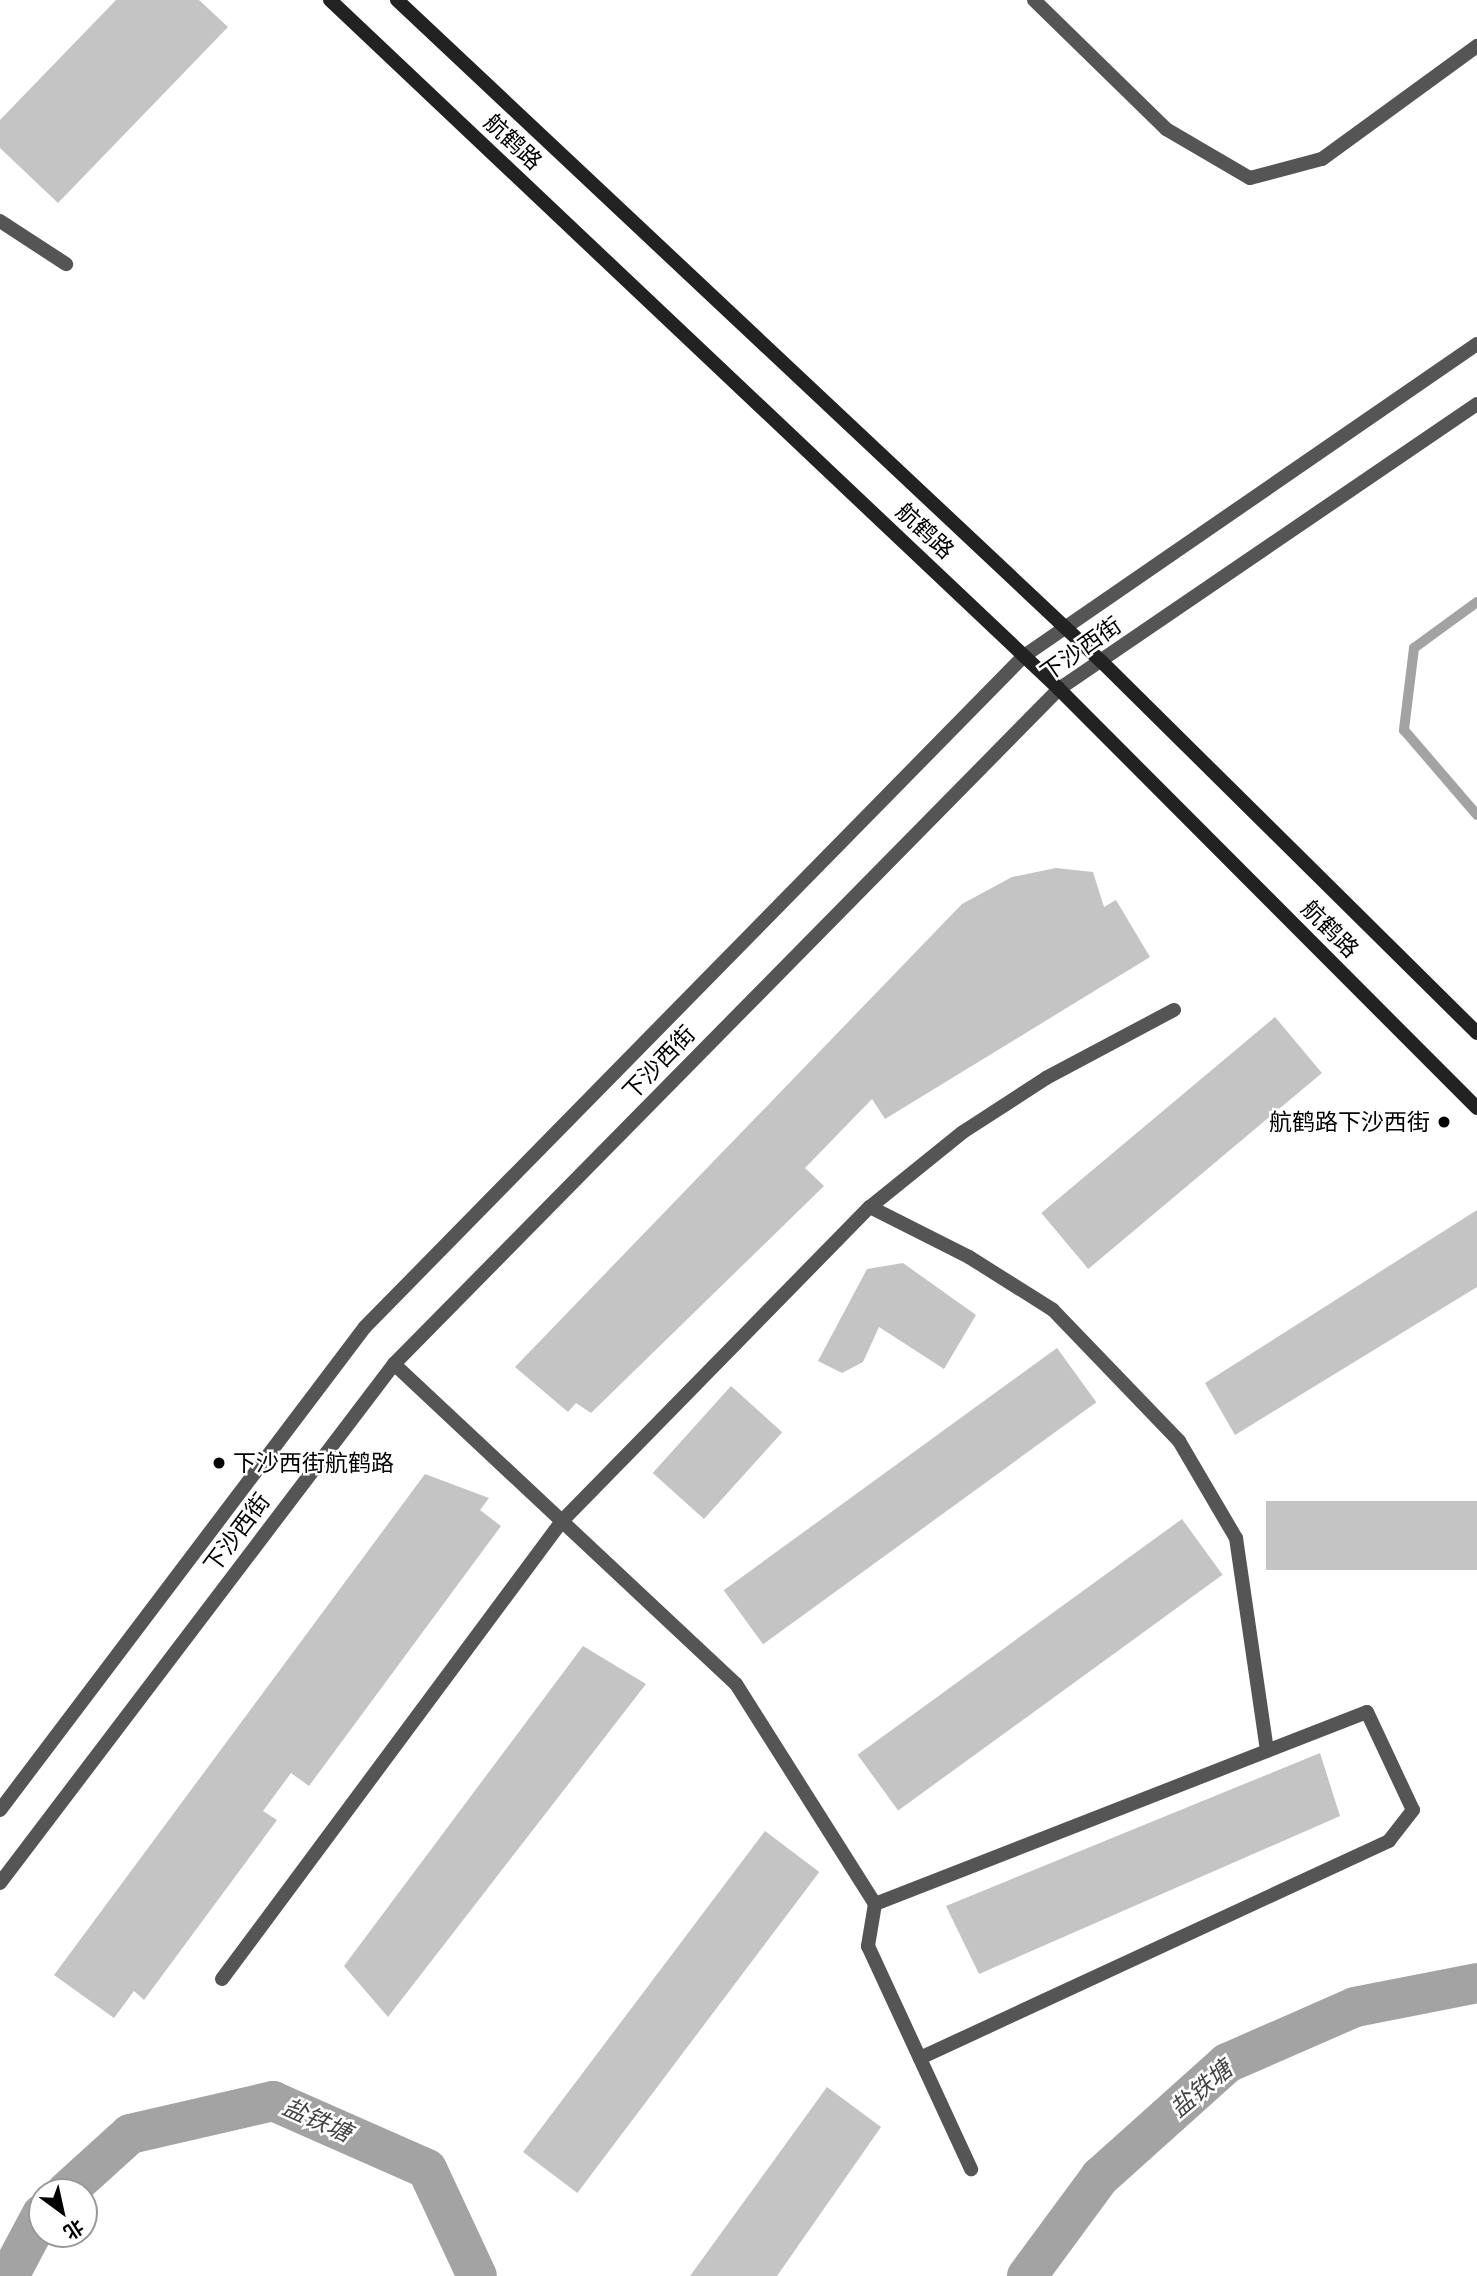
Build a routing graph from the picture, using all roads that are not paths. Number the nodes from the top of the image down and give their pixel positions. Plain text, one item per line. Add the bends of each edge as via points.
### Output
1 (330, 0) edge
2 (397, 0) edge
3 (1034, 0) edge
4 (1477, 46) edge
5 (0, 221) edge
6 (66, 264) dead end
7 (1477, 344) edge
8 (1477, 404) edge
9 (1065, 628) junction
10 (1024, 656) junction
11 (1101, 661) junction
12 (1059, 689) junction
13 (1174, 1010) dead end
14 (1477, 1033) edge
15 (1477, 1108) edge
16 (870, 1207) junction
17 (394, 1364) junction
18 (562, 1521) junction
19 (1267, 1751) junction
20 (0, 1810) edge
21 (0, 1883) edge
22 (875, 1904) junction
23 (222, 1979) dead end
24 (920, 2058) junction
25 (971, 2169) dead end

1 - 10 main road, 航鹤路
2 - 9 main road, 航鹤路
3 - 4 street via 1166,129 1250,178 1322,159
5 - 6 street
7 - 9 street, 下沙西街
8 - 11 street, 下沙西街
9 - 10 street, 下沙西街
9 - 11 main road, 航鹤路
10 - 12 main road, 航鹤路
10 - 20 street, 下沙西街 via 365,1327
11 - 12 street, 下沙西街
11 - 14 main road, 航鹤路
12 - 15 main road, 航鹤路
12 - 17 street, 下沙西街
13 - 16 street via 1046,1078 984,1118
16 - 18 street
16 - 19 street via 969,1257 1053,1310 1179,1441 1236,1538
17 - 18 street
17 - 21 street, 下沙西街
18 - 22 street via 736,1684
18 - 23 street
19 - 22 street
19 - 24 street via 1367,1712 1413,1810 1389,1841
22 - 24 street via 868,1946
24 - 25 street

